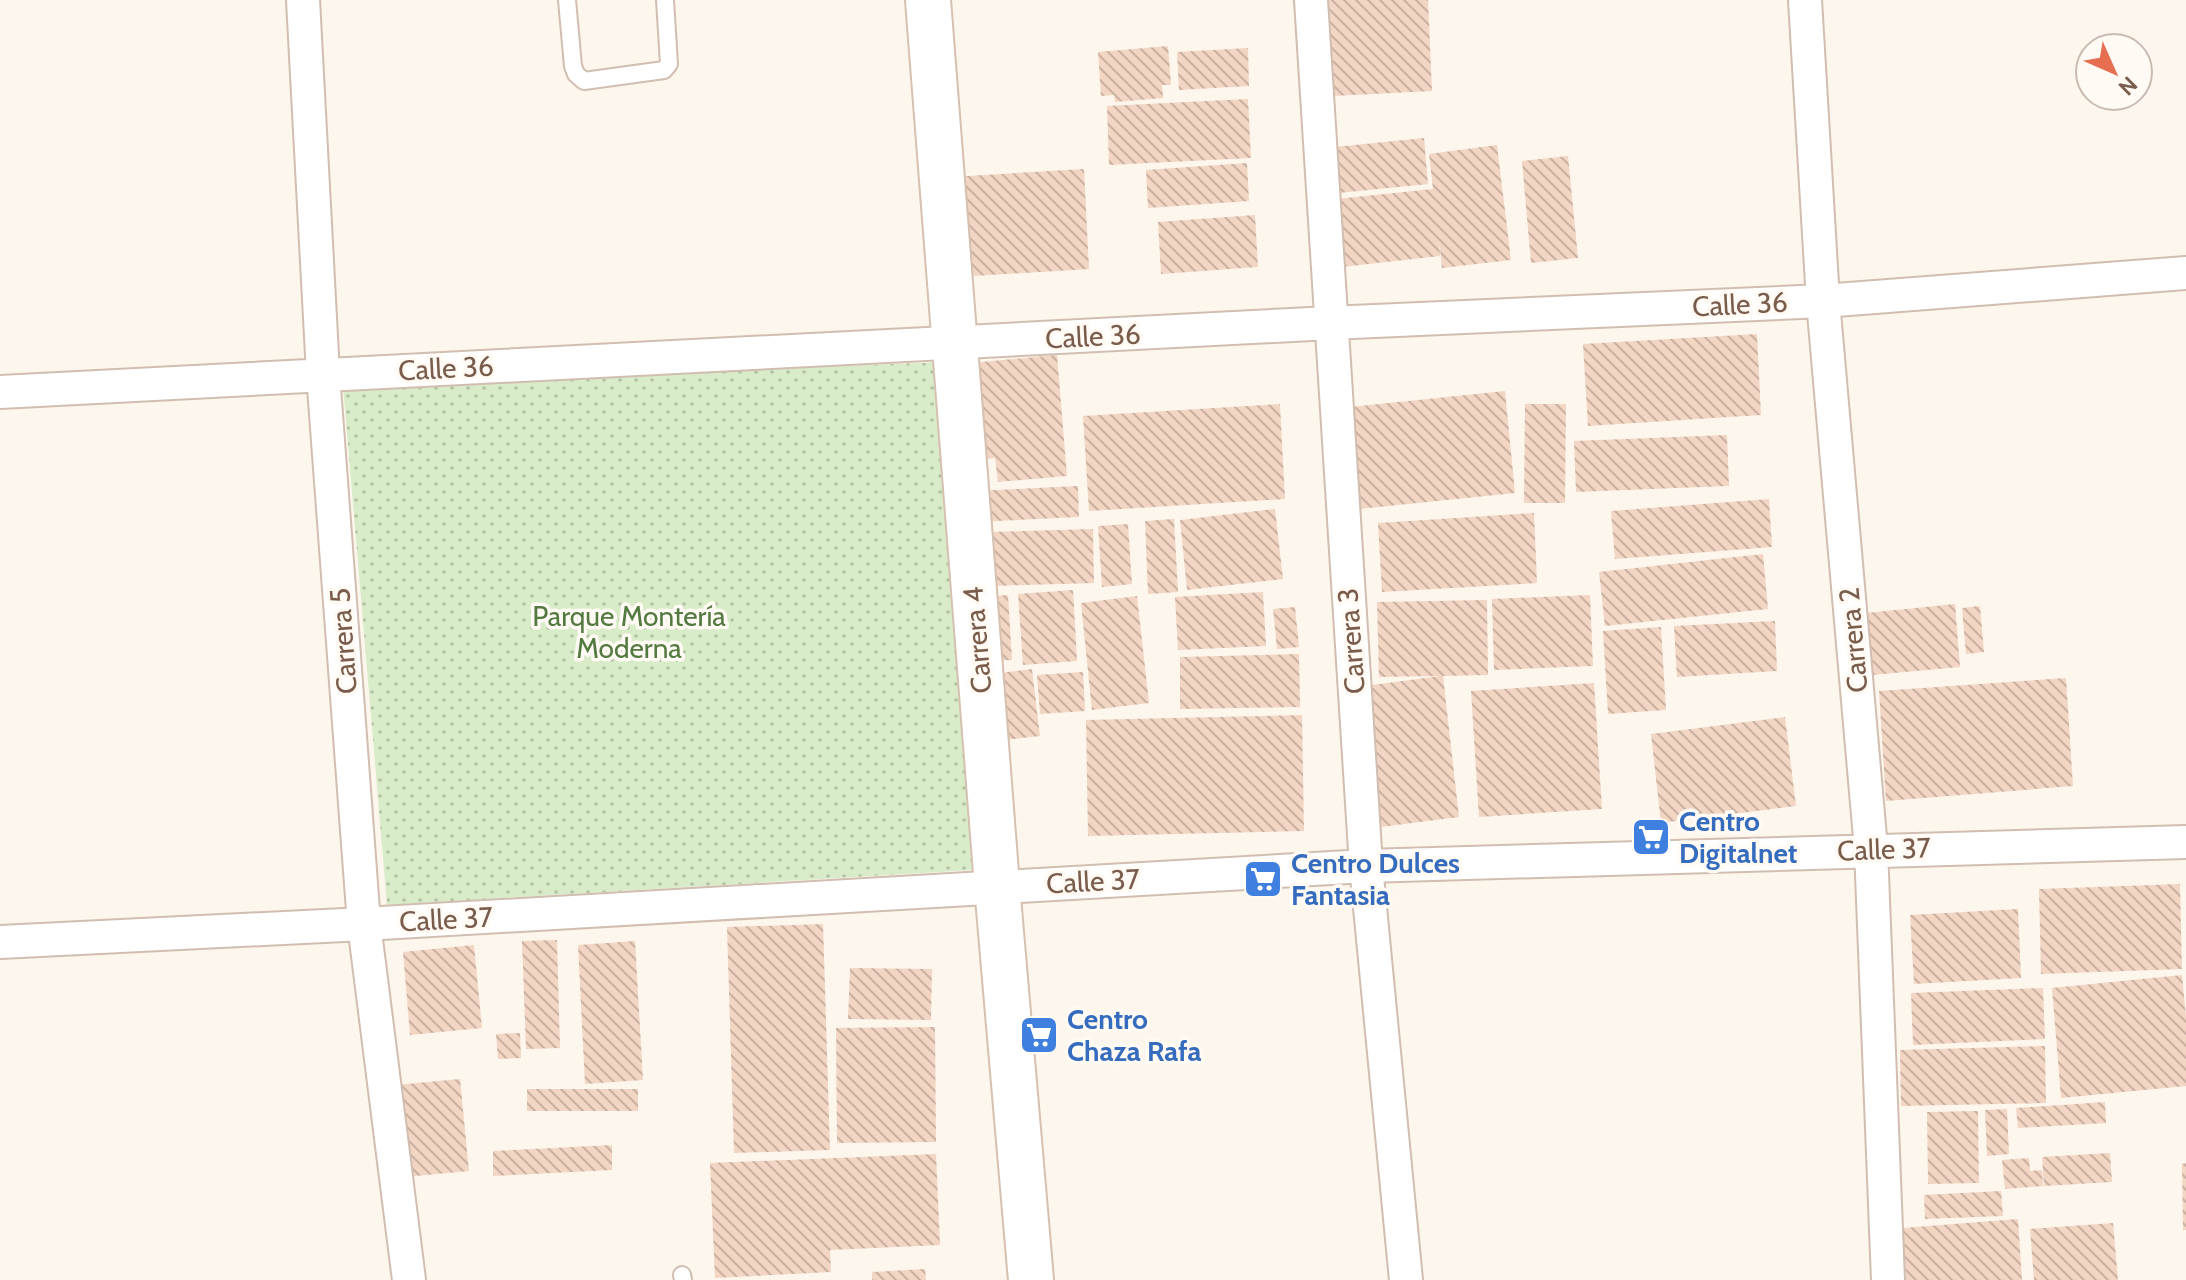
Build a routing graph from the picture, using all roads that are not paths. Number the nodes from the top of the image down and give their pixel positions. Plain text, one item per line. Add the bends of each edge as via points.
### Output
1 (303, 0) edge
2 (567, 0) edge
3 (665, 0) edge
4 (928, 0) edge
5 (1311, 0) edge
6 (1805, 0) edge
7 (2186, 273) edge
8 (1823, 301) junction
9 (1330, 323) junction
10 (953, 343) junction
11 (323, 374) junction
12 (0, 392) edge
13 (2186, 842) edge
14 (1871, 849) junction
15 (1366, 866) junction
16 (997, 886) junction
17 (364, 924) junction
18 (0, 942) edge
19 (409, 1280) edge
20 (1031, 1280) edge
21 (1406, 1280) edge
22 (1888, 1280) edge

1 - 11 street, Carrera 5
2 - 3 lane via 573,66 584,81 664,70 669,64
4 - 10 street, Carrera 4
5 - 9 street, Carrera 3
6 - 8 street, Carrera 2
7 - 8 street, Calle 36
8 - 9 street, Calle 36
8 - 14 street, Carrera 2
9 - 10 street, Calle 36
9 - 15 street, Carrera 3
10 - 11 street, Calle 36
10 - 16 street, Carrera 4
11 - 12 street, Calle 36
11 - 17 street, Carrera 5
13 - 14 street, Calle 37
14 - 15 street, Calle 37
14 - 22 street, Carrera 2
15 - 16 street, Calle 37
15 - 21 street, Carrera 3
16 - 17 street, Calle 37
16 - 20 street, Carrera 4
17 - 18 street, Calle 37
17 - 19 street, Carrera 5

